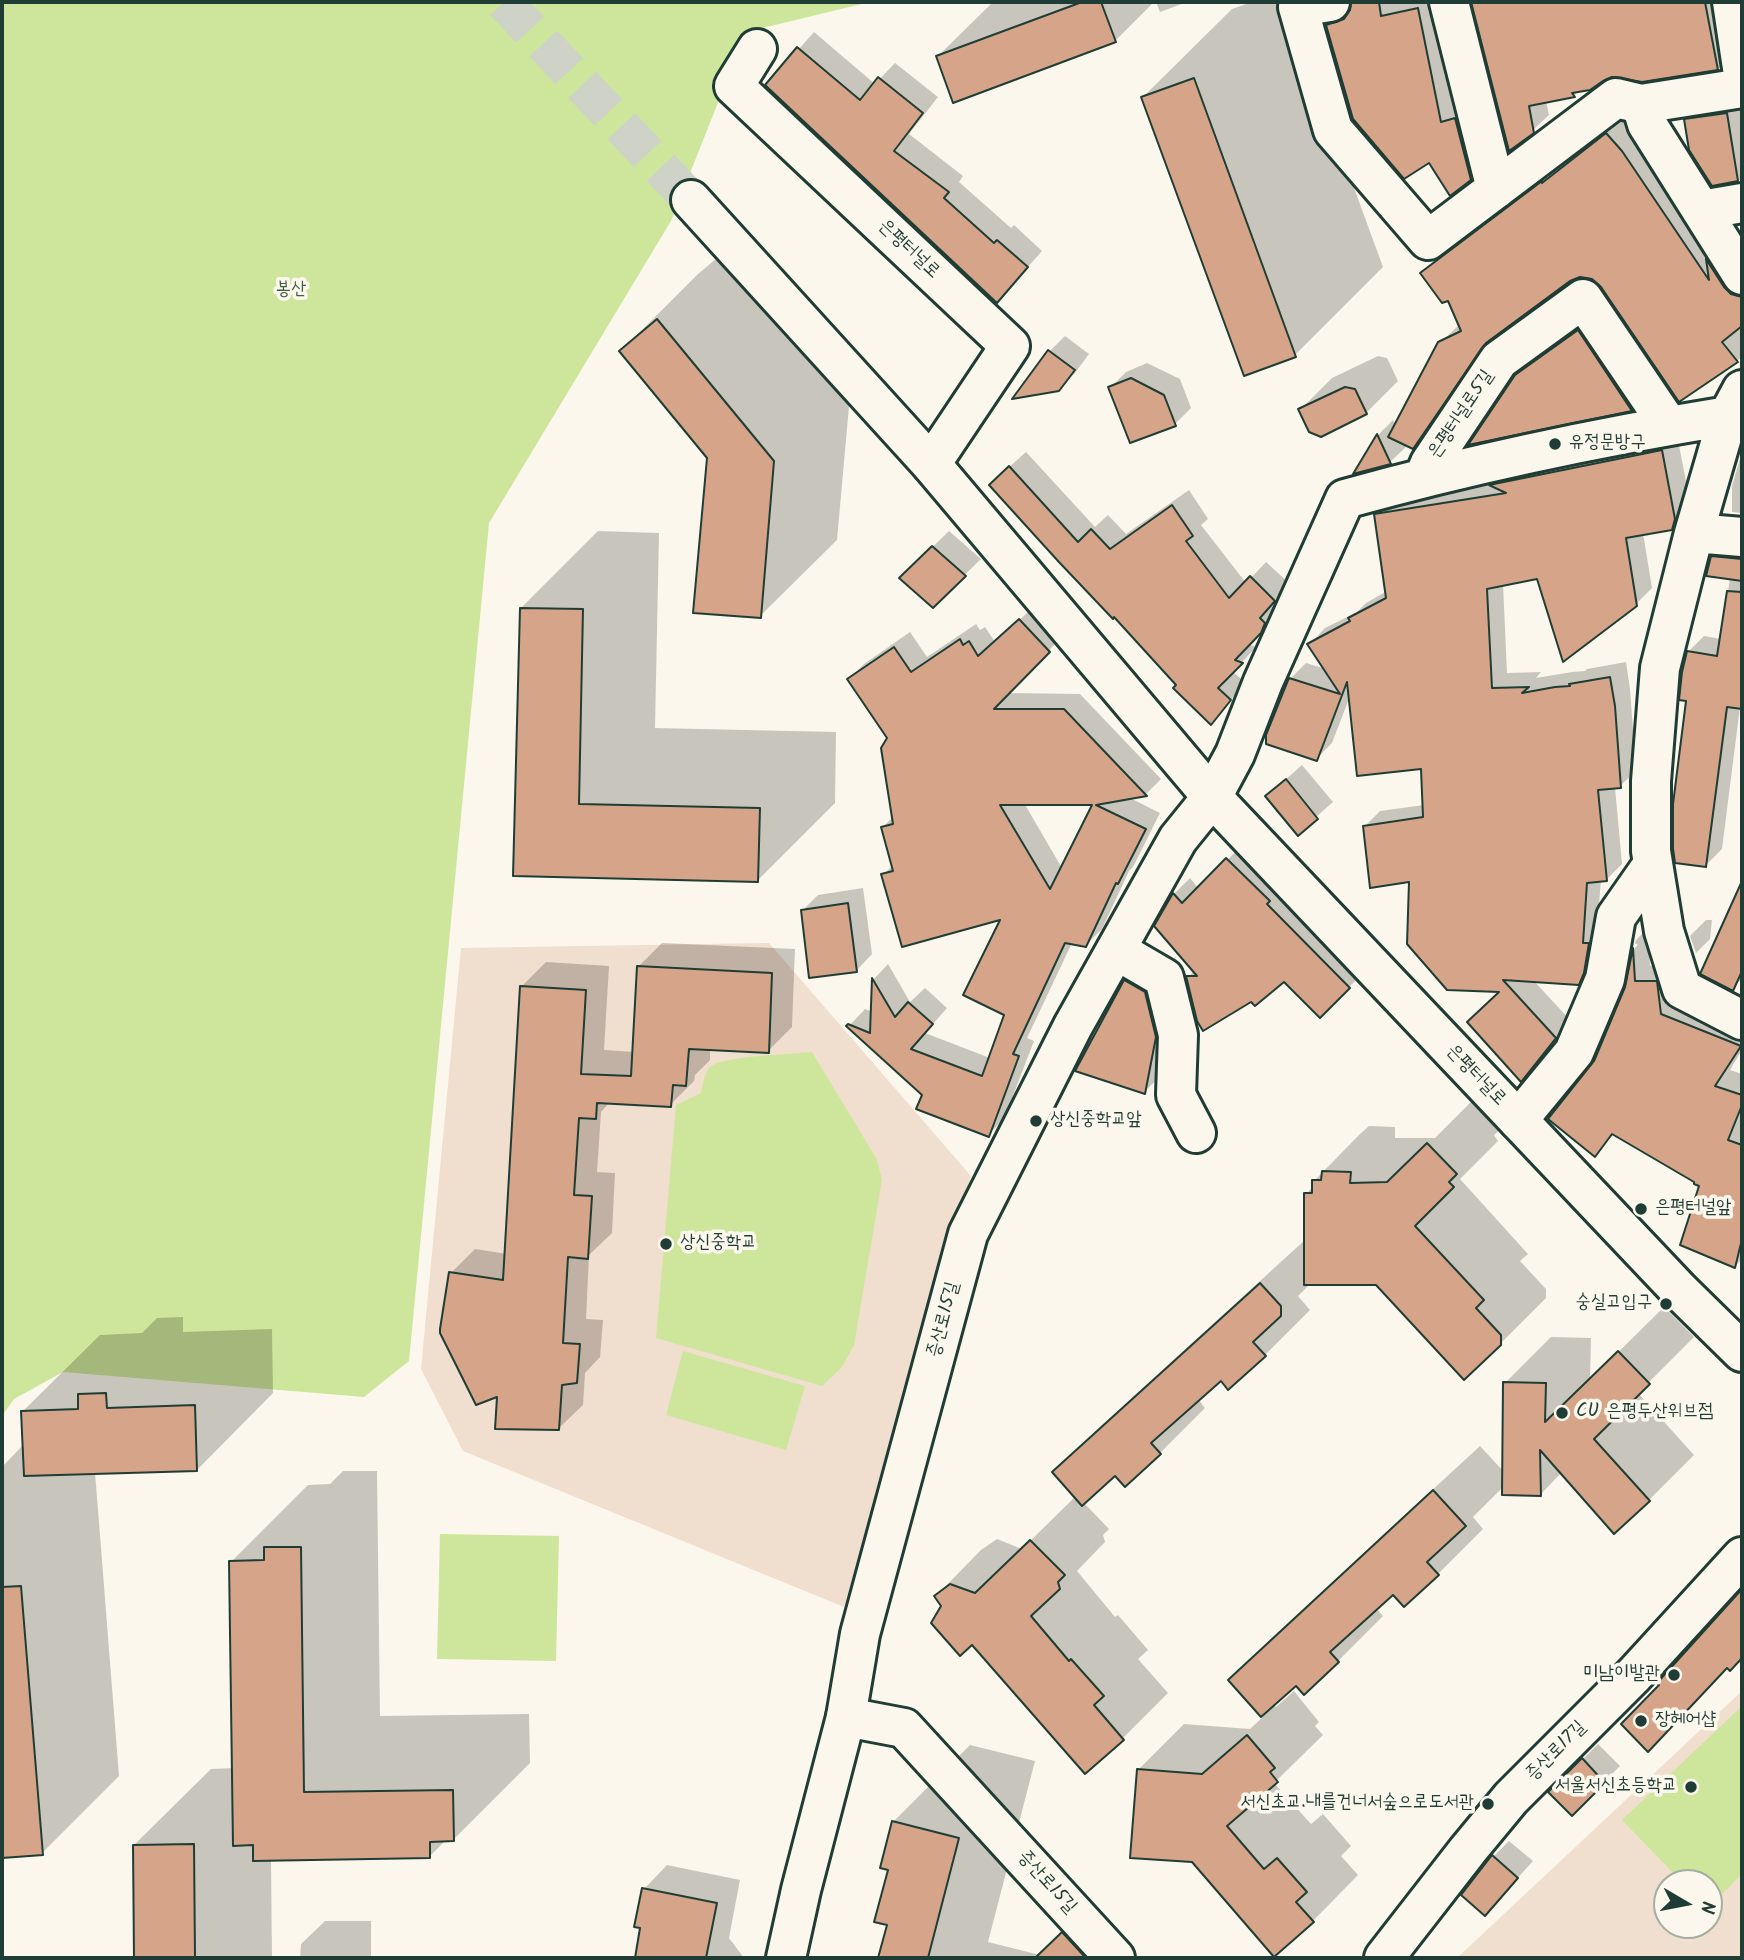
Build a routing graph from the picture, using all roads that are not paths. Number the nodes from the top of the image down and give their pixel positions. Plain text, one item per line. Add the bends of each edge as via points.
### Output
1 (1330, 2) edge
2 (1450, 2) edge
3 (1732, 2) edge
4 (757, 49) dead end
5 (1742, 68) edge
6 (1742, 88) edge
7 (1641, 104) junction
8 (1496, 189) junction
9 (691, 200) tunnel mouth
10 (1742, 203) edge
11 (1701, 210) junction
12 (1742, 275) edge
13 (1735, 403) edge
14 (1669, 426) junction
15 (931, 464) junction
16 (1424, 477) junction
17 (1694, 533) junction
18 (1742, 537) edge
19 (1212, 797) junction
20 (1653, 864) junction
21 (1116, 950) junction
22 (1742, 1020) edge
23 (1518, 1121) junction
24 (1196, 1132) dead end
25 (1742, 1352) edge
26 (1742, 1557) edge
27 (846, 1717) junction
28 (786, 1958) edge
29 (1115, 1958) edge
30 (1384, 1958) edge

1 - 8 street via 1298,7 1333,130 1428,240
2 - 8 street
3 - 5 street
4 - 15 street, 은평터널로 via 734,86 1010,346
6 - 7 street
7 - 8 street via 1616,98
7 - 11 street via 1647,124
9 - 15 street, 은평터널로
10 - 11 street
11 - 12 street
13 - 14 street, 은평터널로5길
13 - 17 street, 은평터널로5길
14 - 16 street, 은평터널로5길
14 - 16 street, 은평터널로5길 via 1583,299 1499,360
15 - 19 street, 은평터널로
16 - 19 street via 1345,499
17 - 18 street
17 - 20 street, 은평터널로5길 via 1660,668 1651,781
19 - 21 street, 증산로15길 via 1178,839
19 - 23 street, 은평터널로
20 - 22 street, 은평터널로5길 via 1664,931 1682,989
20 - 23 street via 1616,917 1605,979 1574,1052
21 - 24 street via 1164,978 1178,1035 1176,1095
21 - 27 street, 증산로15길 via 968,1234 860,1634
23 - 25 street, 은평터널로
26 - 30 street, 증산로17길 via 1634,1675 1511,1798
27 - 28 street, 증산로15길
27 - 29 street, 증산로15길 via 904,1728

